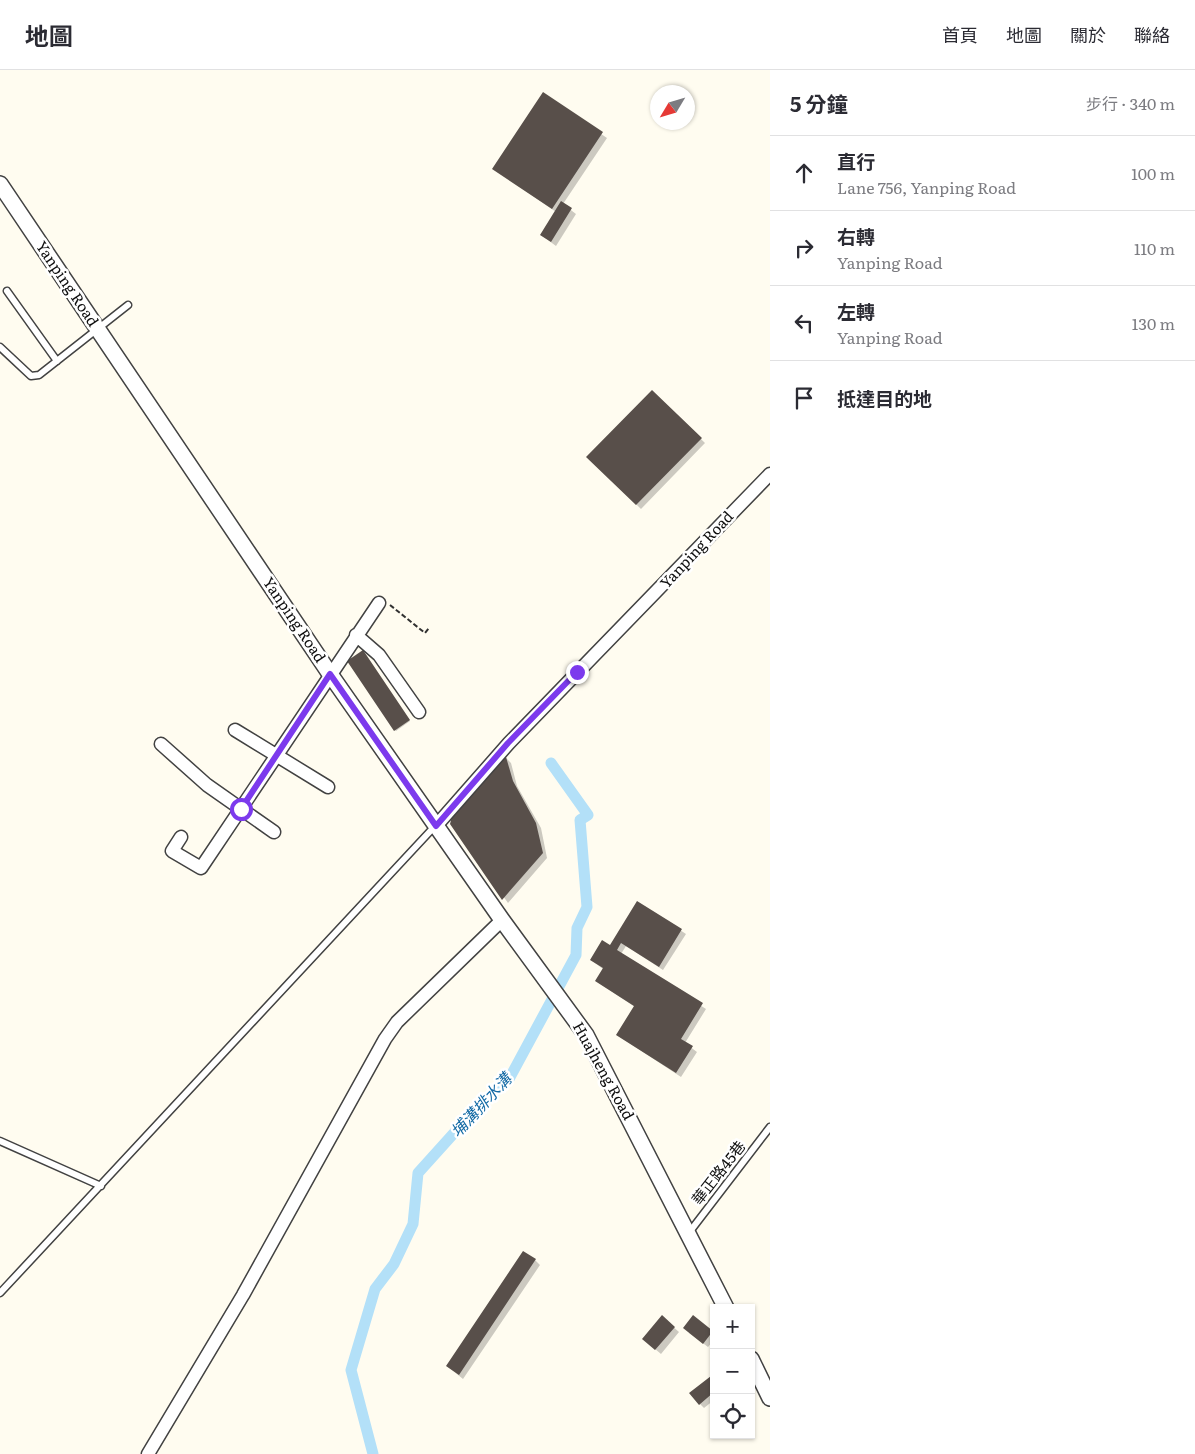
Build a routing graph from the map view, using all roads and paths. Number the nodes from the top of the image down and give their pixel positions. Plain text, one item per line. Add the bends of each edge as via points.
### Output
1 (0, 184) edge
2 (7, 290) dead end
3 (128, 305) dead end
4 (97, 328) junction
5 (0, 347) edge
6 (57, 361) junction
7 (770, 474) edge
8 (384, 604) joint
9 (430, 628) dead end
10 (356, 635) junction
11 (330, 674) junction
12 (419, 712) dead end
13 (235, 730) dead end
14 (161, 744) dead end
15 (276, 756) junction
16 (328, 787) dead end
17 (241, 809) junction
18 (436, 826) junction
19 (274, 832) dead end
20 (181, 837) dead end
21 (502, 920) junction
22 (770, 1127) edge
23 (0, 1141) edge
24 (101, 1186) junction
25 (688, 1235) junction
26 (0, 1293) edge
27 (724, 1304) edge
28 (755, 1367) edge
29 (770, 1398) edge
30 (148, 1454) edge

1 - 4 street, Yanping Road
2 - 6 lane
3 - 4 lane
4 - 6 lane
4 - 11 street, Yanping Road
5 - 6 lane via 31,376 39,375
7 - 18 street, Yanping Road via 508,743
8 - 9 path via 426,633
8 - 10 street
10 - 11 street
10 - 12 street via 379,655
11 - 15 street
11 - 18 street, Yanping Road
13 - 15 street
14 - 17 street via 207,785
15 - 16 street
15 - 17 street
17 - 19 street
17 - 20 street via 201,868 172,851
18 - 21 street, Huajheng Road
18 - 24 lane
21 - 25 street, Huajheng Road via 586,1035
21 - 30 street via 397,1022 385,1039 243,1295
22 - 25 lane, 華正路45巷
23 - 24 lane
24 - 26 lane
25 - 27 street, Huajheng Road
28 - 29 street

